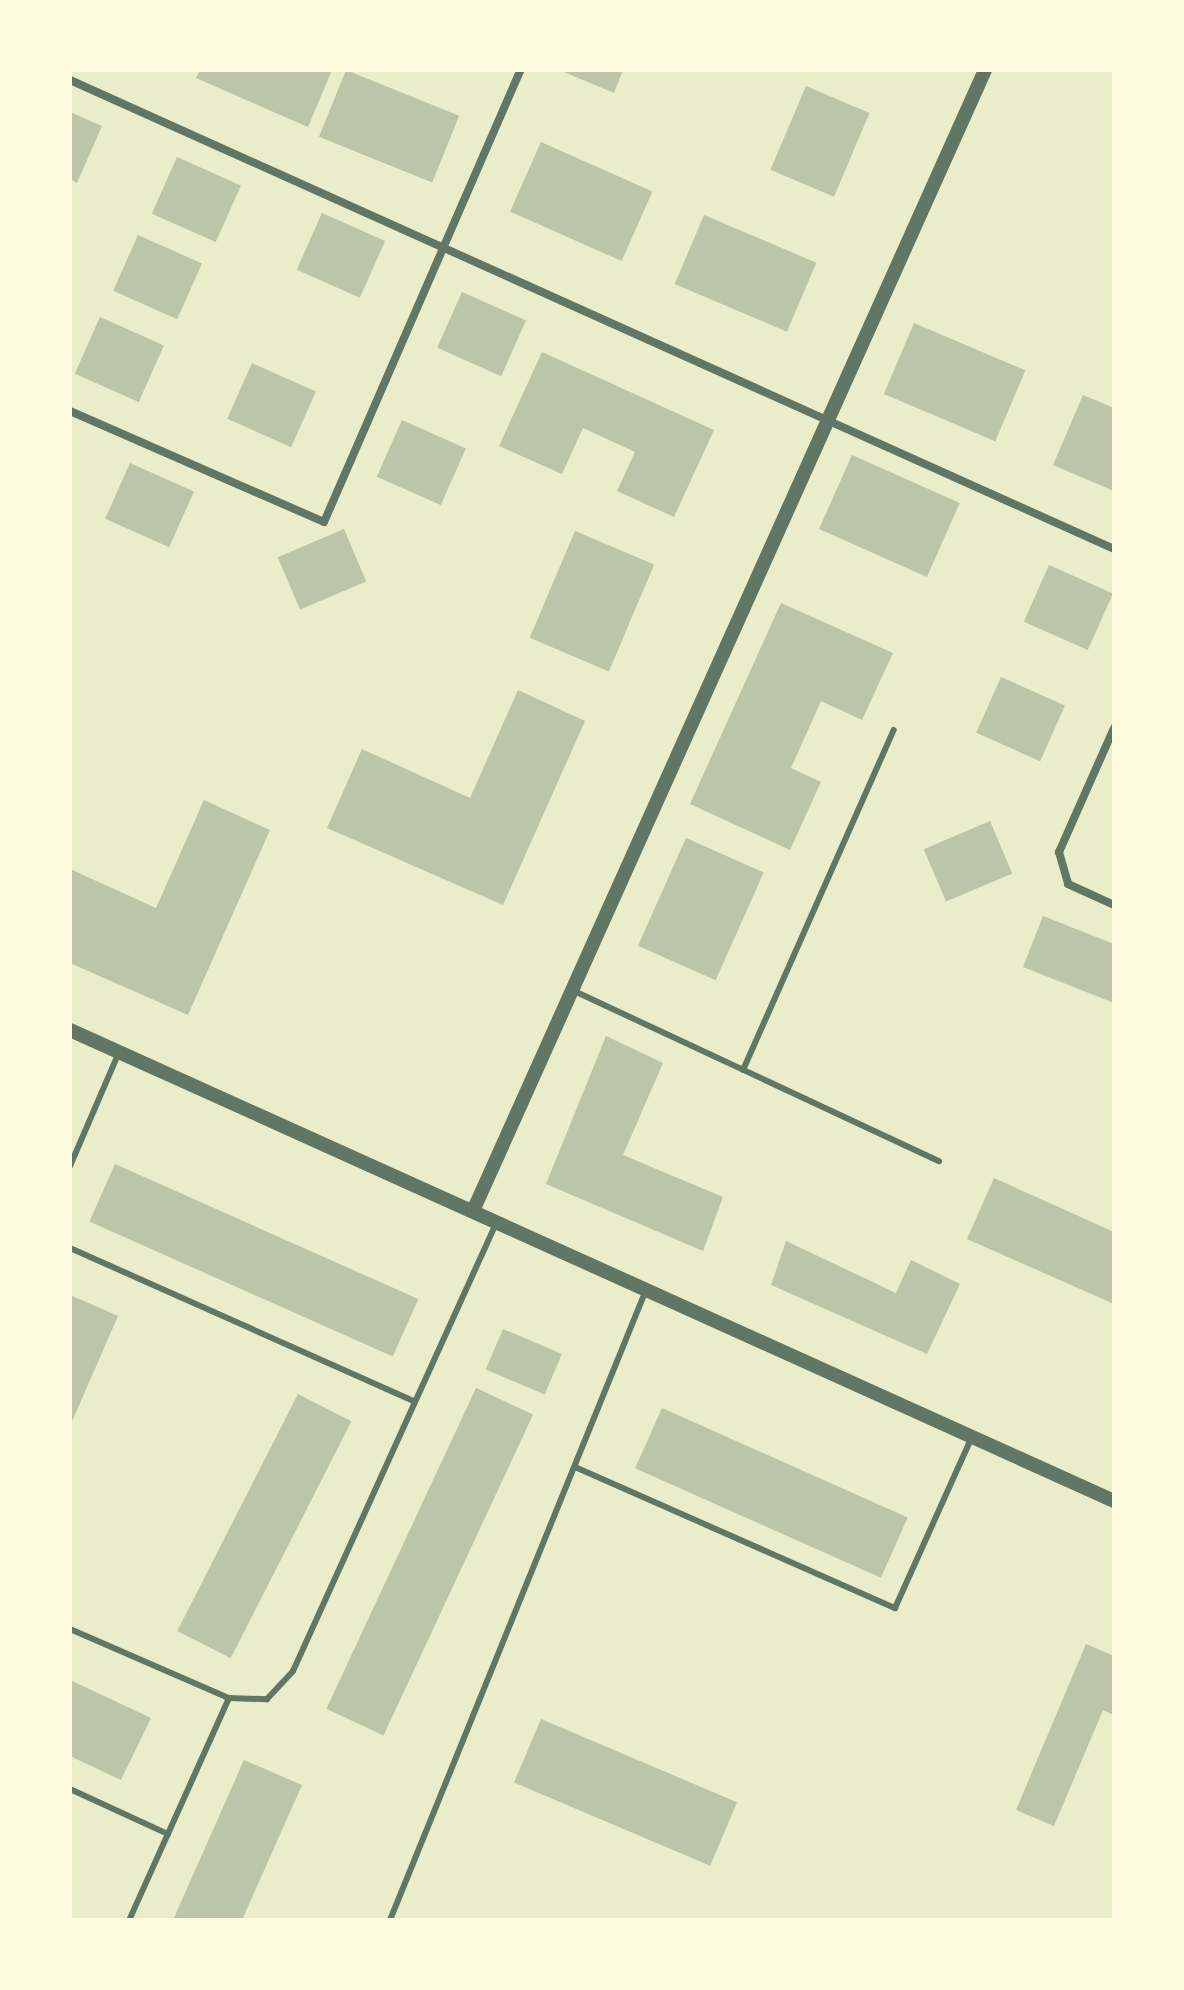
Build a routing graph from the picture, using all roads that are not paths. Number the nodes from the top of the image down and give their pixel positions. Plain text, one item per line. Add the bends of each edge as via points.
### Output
1 (521, 70) edge
2 (985, 70) edge
3 (70, 80) edge
4 (444, 249) junction
5 (70, 411) edge
6 (827, 422) junction
7 (1114, 549) edge
8 (1114, 728) edge
9 (894, 730) dead end
10 (1114, 905) edge
11 (572, 990) junction
12 (70, 1030) edge
13 (119, 1052) junction
14 (743, 1070) junction
15 (939, 1161) dead end
16 (71, 1162) edge
17 (473, 1211) junction
18 (497, 1221) junction
19 (70, 1248) edge
20 (647, 1289) junction
21 (414, 1401) junction
22 (972, 1437) junction
23 (575, 1467) junction
24 (1114, 1501) edge
25 (70, 1629) edge
26 (229, 1698) junction
27 (70, 1789) edge
28 (168, 1834) junction
29 (129, 1920) edge
30 (390, 1920) edge

1 - 4 street
2 - 6 street
3 - 4 street
4 - 5 street via 324,522
4 - 6 street
6 - 7 street
6 - 11 street
8 - 10 street via 1059,852 1068,884
9 - 14 lane
11 - 14 lane
11 - 17 street
12 - 13 street
13 - 16 lane
13 - 17 street
14 - 15 lane
17 - 18 street
18 - 20 street
18 - 21 lane
19 - 21 lane
20 - 22 street
20 - 23 lane
21 - 26 lane via 283,1688 267,1699
22 - 23 lane via 895,1608
22 - 24 street
23 - 30 lane
25 - 26 lane
26 - 28 lane
27 - 28 lane
28 - 29 lane

